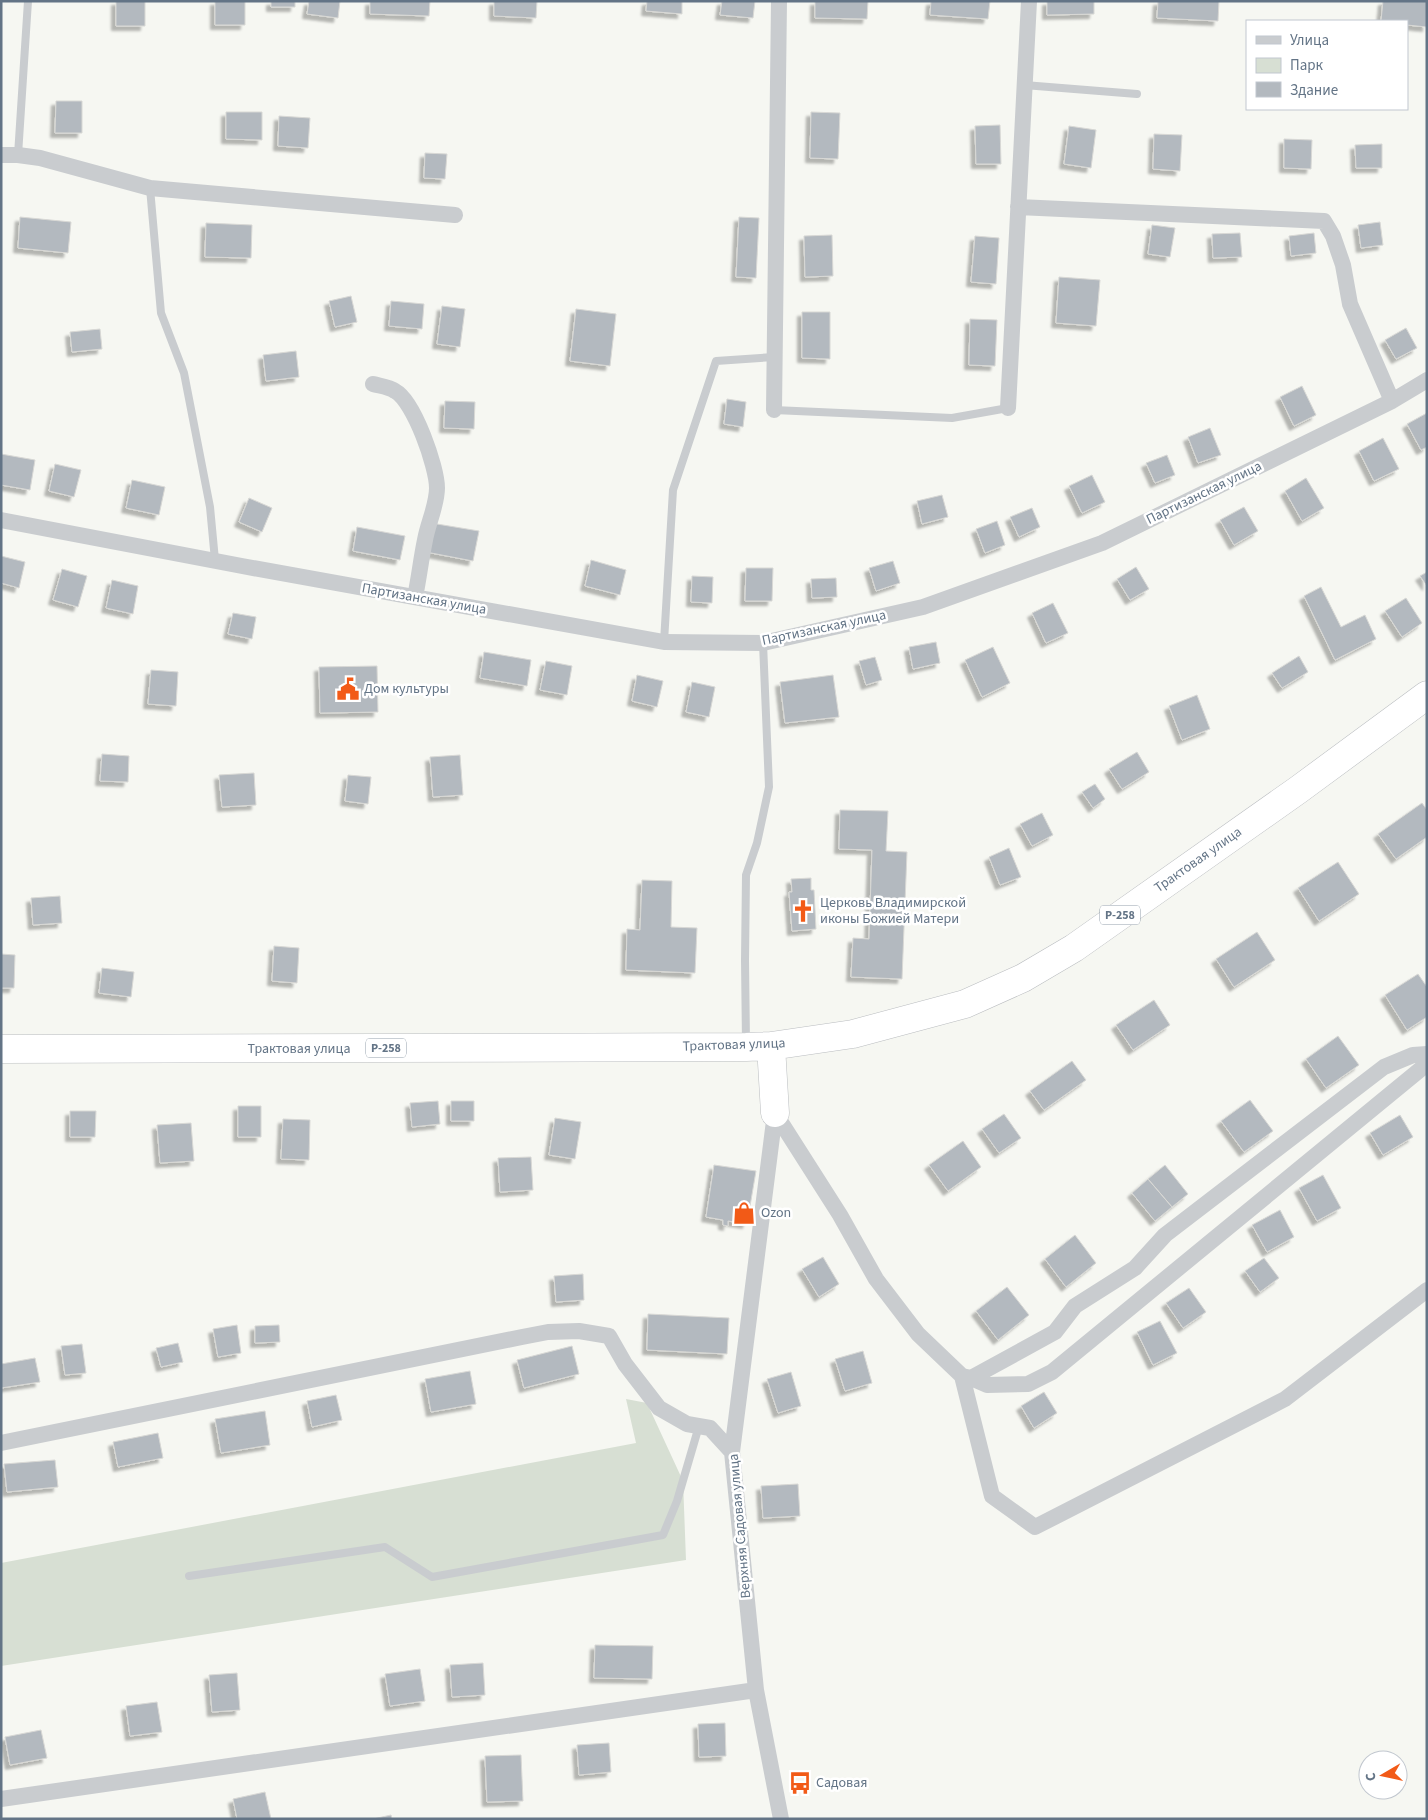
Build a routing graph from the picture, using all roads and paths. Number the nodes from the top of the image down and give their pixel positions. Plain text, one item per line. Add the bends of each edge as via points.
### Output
1 (28, 1) edge
2 (778, 1) edge
3 (1029, 1) edge
4 (1024, 85) junction
5 (1137, 94) dead end
6 (1, 155) edge
7 (18, 155) junction
8 (150, 188) junction
9 (1018, 207) junction
10 (455, 215) dead end
11 (774, 357) junction
12 (1427, 380) edge
13 (373, 384) dead end
14 (1392, 401) junction
15 (1008, 408) joint
16 (774, 410) joint
17 (1, 520) edge
18 (215, 560) junction
19 (415, 597) junction
20 (664, 642) junction
21 (763, 643) junction
22 (1427, 695) edge
23 (758, 1047) junction
24 (1, 1049) edge
25 (1427, 1054) edge
26 (1427, 1064) edge
27 (775, 1113) junction
28 (1427, 1290) edge
29 (966, 1377) junction
30 (700, 1426) junction
31 (1, 1443) edge
32 (732, 1452) junction
33 (189, 1576) dead end
34 (756, 1690) junction
35 (1, 1799) edge
36 (781, 1819) edge

1 - 7 lane
2 - 11 street
3 - 4 street
4 - 5 lane
4 - 9 street
6 - 7 street
7 - 8 street
8 - 10 street
8 - 18 lane via 161,313 184,373 210,507
9 - 14 street via 1324,221 1343,265 1350,304
9 - 15 street
11 - 16 street
11 - 20 lane via 716,361 673,490
12 - 14 street, Партизанская улица
13 - 19 street via 396,391 405,399 418,423 436,476 436,498
14 - 21 street, Партизанская улица via 1102,542 923,607
15 - 16 lane via 952,418
17 - 18 street, Партизанская улица
18 - 19 street, Партизанская улица
19 - 20 street, Партизанская улица
20 - 21 street, Партизанская улица
21 - 23 lane via 769,787 757,843 746,875 745,960
22 - 23 highway, Трактовая улица / Р-258 via 1074,948 1024,978 965,1004 854,1034
23 - 24 highway, Трактовая улица / Р-258
23 - 27 highway
25 - 29 street via 1412,1055 1384,1067 1165,1235 1135,1268 1075,1306 1055,1332
26 - 29 street via 1052,1372 1028,1384 986,1385
27 - 29 street via 840,1215 876,1279 918,1334
27 - 32 street, Верхняя Садовая улица
28 - 29 street via 1285,1399 1035,1527 992,1496
30 - 31 street via 687,1424 659,1408 625,1364 609,1336 579,1330 522,1337
30 - 32 street via 710,1428
30 - 33 lane via 663,1535 432,1577 385,1547
32 - 34 street, Верхняя Садовая улица
34 - 35 street
34 - 36 street, Верхняя Садовая улица

